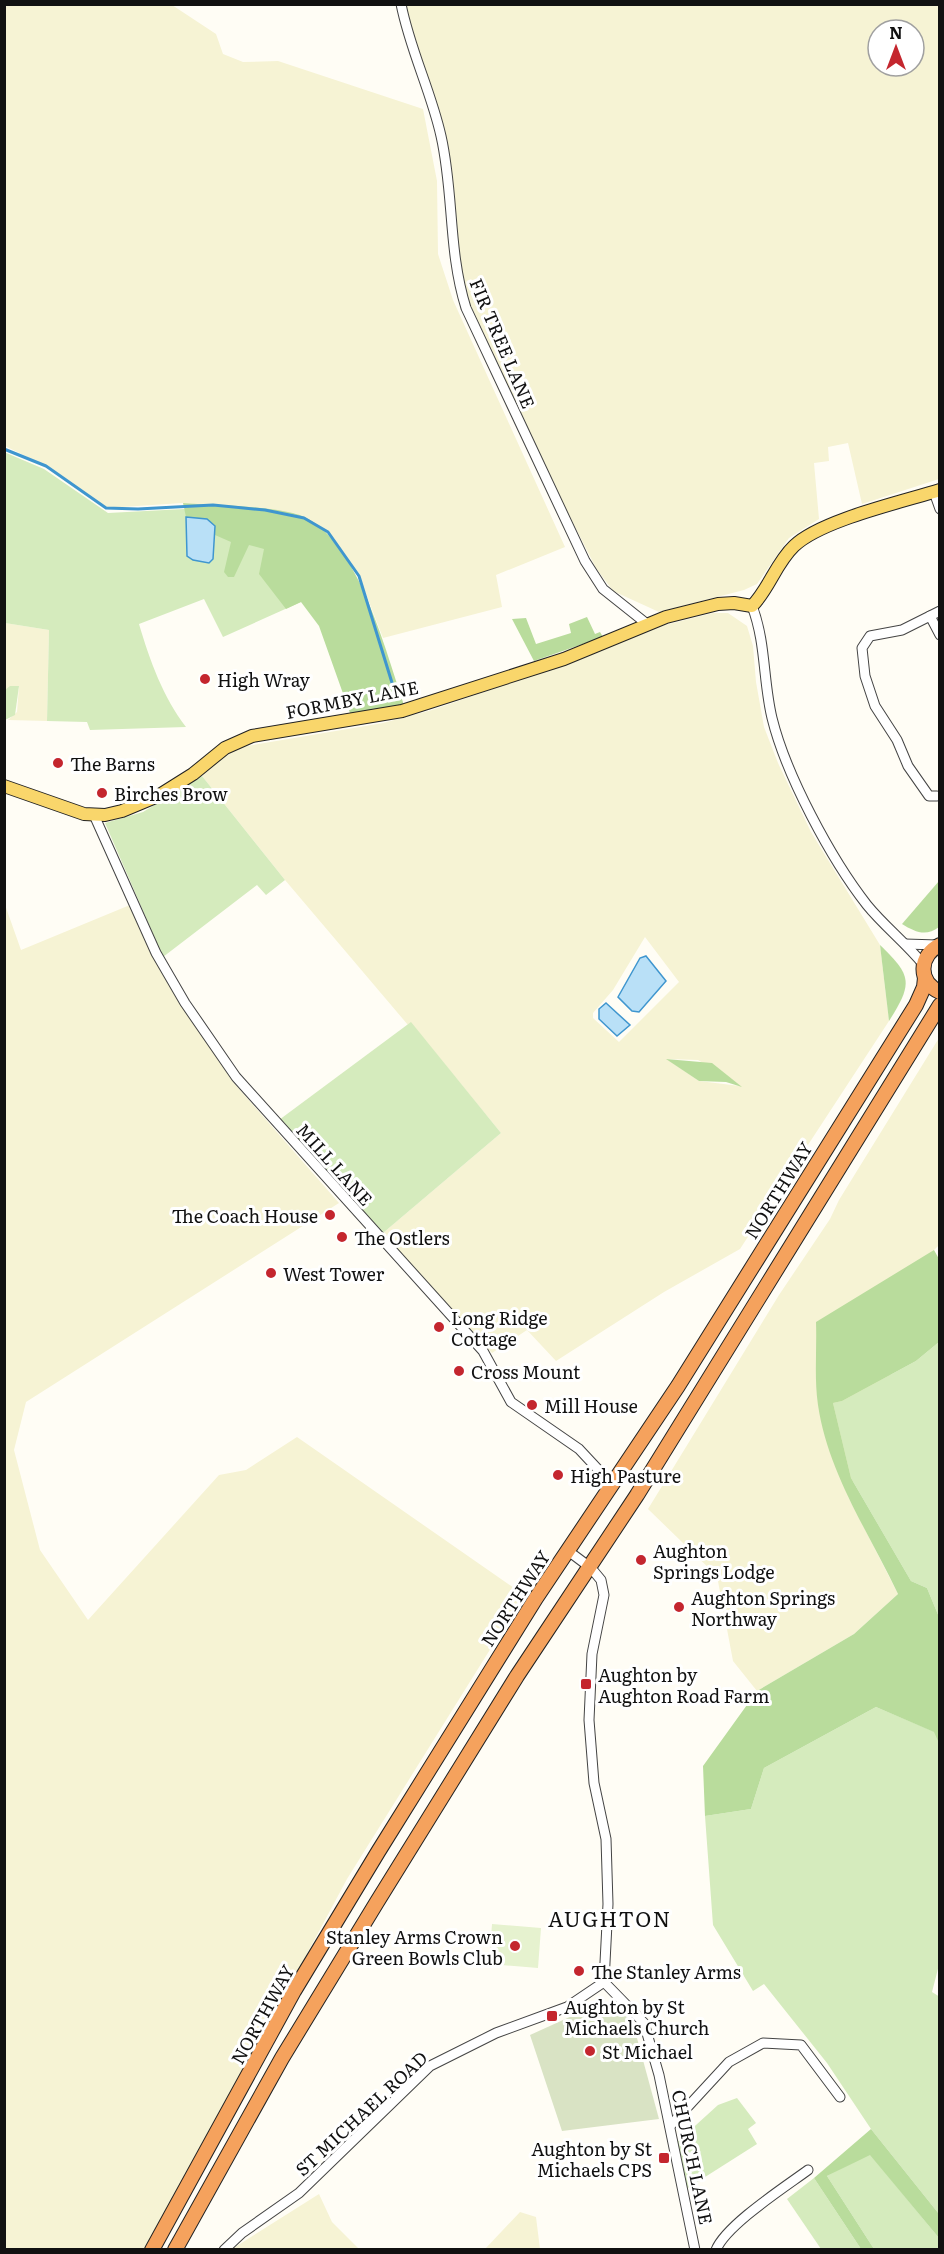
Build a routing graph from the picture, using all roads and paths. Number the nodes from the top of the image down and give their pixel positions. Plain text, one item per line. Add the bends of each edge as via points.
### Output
1 (401, 4) edge
2 (937, 491) edge
3 (939, 509) edge
4 (752, 606) junction
5 (939, 611) edge
6 (930, 616) junction
7 (646, 624) junction
8 (939, 635) edge
9 (4, 786) edge
10 (931, 799) dead end
11 (94, 815) junction
12 (905, 944) junction
13 (939, 945) edge
14 (924, 971) junction
15 (939, 992) edge
16 (939, 1005) edge
17 (616, 1480) junction
18 (637, 1495) junction
19 (567, 1550) junction
20 (591, 1568) junction
21 (604, 1982) junction
22 (840, 2097) dead end
23 (670, 2126) junction
24 (808, 2170) dead end
25 (152, 2250) edge
26 (175, 2250) edge
27 (224, 2250) edge
28 (695, 2250) edge
29 (716, 2250) edge

1 - 7 street, FIR TREE LANE via 441,135 457,280 466,308 585,561 603,589
2 - 3 street
2 - 4 main road via 820,530 799,541
4 - 7 main road, FORMBY LANE via 718,604
4 - 12 street via 760,629 772,719 788,765 824,838 867,904
5 - 6 street
6 - 8 street
6 - 10 street via 902,630 874,635 862,648 865,676 875,706
7 - 11 main road, FORMBY LANE via 564,659 402,711 252,736 225,748 158,796 122,811
9 - 11 main road, FORMBY LANE
11 - 17 street, MILL LANE via 156,953 236,1077 483,1351 511,1402 579,1449 608,1479
12 - 13 street
12 - 14 street
13 - 14 highway, NORTHWAY via 926,956
14 - 15 highway via 929,985
14 - 17 highway, NORTHWAY via 922,994 916,1005
16 - 18 highway
17 - 18 highway
17 - 19 highway, NORTHWAY
18 - 20 highway
19 - 20 street
19 - 25 highway, NORTHWAY via 294,1991
20 - 21 street via 601,1580 603,1595 592,1654 589,1720 594,1783 606,1839 609,1904
20 - 26 highway via 517,1676 282,2058
21 - 23 street, CHURCH LANE via 644,2023
21 - 27 street, ST MICHAEL ROAD via 567,2007 496,2033 430,2066 299,2193
22 - 23 street via 801,2046 763,2043 729,2062
23 - 28 street, CHURCH LANE
24 - 29 street via 763,2202 726,2235

